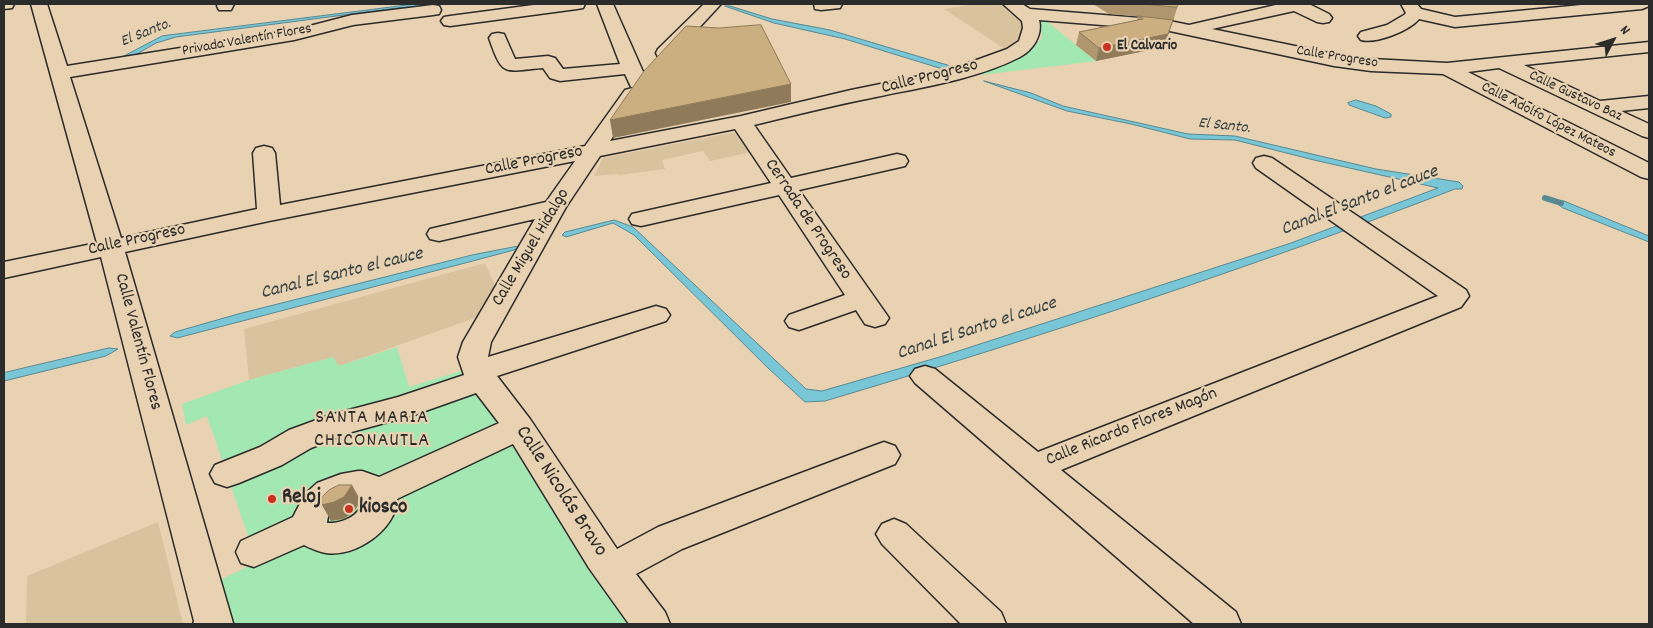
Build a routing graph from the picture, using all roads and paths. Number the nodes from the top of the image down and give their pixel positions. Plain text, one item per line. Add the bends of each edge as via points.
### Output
1 (40, 4) edge
2 (577, 4) edge
3 (606, 4) edge
4 (713, 4) edge
5 (1298, 4) edge
6 (1444, 4) edge
7 (1642, 4) edge
8 (1216, 7) dead end
9 (1412, 8) edge
10 (1018, 9) edge
11 (434, 10) dead end
12 (1239, 18) junction
13 (1323, 18) dead end
14 (450, 21) dead end
15 (1455, 22) junction
16 (1188, 30) junction
17 (1367, 36) dead end
18 (498, 38) dead end
19 (1649, 47) edge
20 (1501, 62) junction
21 (1478, 64) junction
22 (1447, 69) junction
23 (60, 73) junction
24 (635, 76) junction
25 (1649, 102) edge
26 (1598, 107) junction
27 (741, 122) junction
28 (1649, 132) edge
29 (593, 150) junction
30 (264, 153) dead end
31 (897, 160) dead end
32 (1264, 163) dead end
33 (1649, 172) edge
34 (784, 186) junction
35 (554, 206) junction
36 (269, 214) junction
37 (641, 220) dead end
38 (439, 234) dead end
39 (111, 247) junction
40 (4, 270) edge
41 (656, 315) dead end
42 (799, 321) dead end
43 (478, 369) junction
44 (925, 376) dead end
45 (519, 427) junction
46 (884, 455) dead end
47 (1034, 467) junction
48 (227, 474) dead end
49 (379, 492) junction
50 (310, 525) junction
51 (894, 534) dead end
52 (254, 552) dead end
53 (611, 570) junction
54 (213, 624) edge
55 (651, 624) edge
56 (987, 624) edge
57 (1222, 624) edge

1 - 23 street, Calle Valentín Flores
2 - 14 street
3 - 24 street
4 - 24 street, Calle Miguel Hidalgo
5 - 12 street
5 - 13 street
6 - 15 street
7 - 15 street
8 - 12 street
9 - 15 street
9 - 17 street via 1409,22 1403,26
10 - 16 street, Calle Progreso
10 - 27 street, Calle Progreso via 1031,21 1032,28 1027,43 1014,53 954,75
11 - 23 street, Privada Valentín Flores via 352,20 294,35
12 - 16 street
15 - 21 street
16 - 22 street, Calle Progreso via 1334,60
18 - 24 street via 506,63 511,65 548,62 560,75
19 - 20 street, Calle Progreso
20 - 21 street, Calle Progreso
20 - 26 street, Calle Gustavo Baz
21 - 22 street, Calle Progreso
22 - 33 street, Calle Adolfo López Mateos
23 - 39 street, Calle Valentín Flores
24 - 29 street, Calle Miguel Hidalgo
25 - 26 street
26 - 28 street, Calle Gustavo Baz
27 - 29 street, Calle Progreso
27 - 34 street, Cerrada de Progreso
29 - 35 street, Calle Miguel Hidalgo
29 - 36 street, Calle Progreso
30 - 36 street
31 - 34 street
32 - 47 street, Calle Ricardo Flores Magón via 1456,296
34 - 37 street
34 - 42 street, Cerrada de Progreso via 867,308
35 - 38 street
35 - 43 street, Calle Miguel Hidalgo via 477,342
36 - 39 street, Calle Progreso
39 - 40 street, Calle Progreso
39 - 54 street, Calle Valentín Flores via 191,533
41 - 43 street
43 - 45 street, Calle Nicolás Bravo
43 - 48 street via 403,407 341,422
44 - 47 street
45 - 49 street
45 - 53 street, Calle Nicolás Bravo
46 - 53 street via 677,535
47 - 57 street, Calle Ricardo Flores Magón
49 - 50 street via 362,484 339,488 318,502 311,512
49 - 50 street via 380,507 376,516 358,531 335,539 324,538 316,534
50 - 52 street
51 - 56 street
53 - 55 street, Calle Nicolás Bravo

